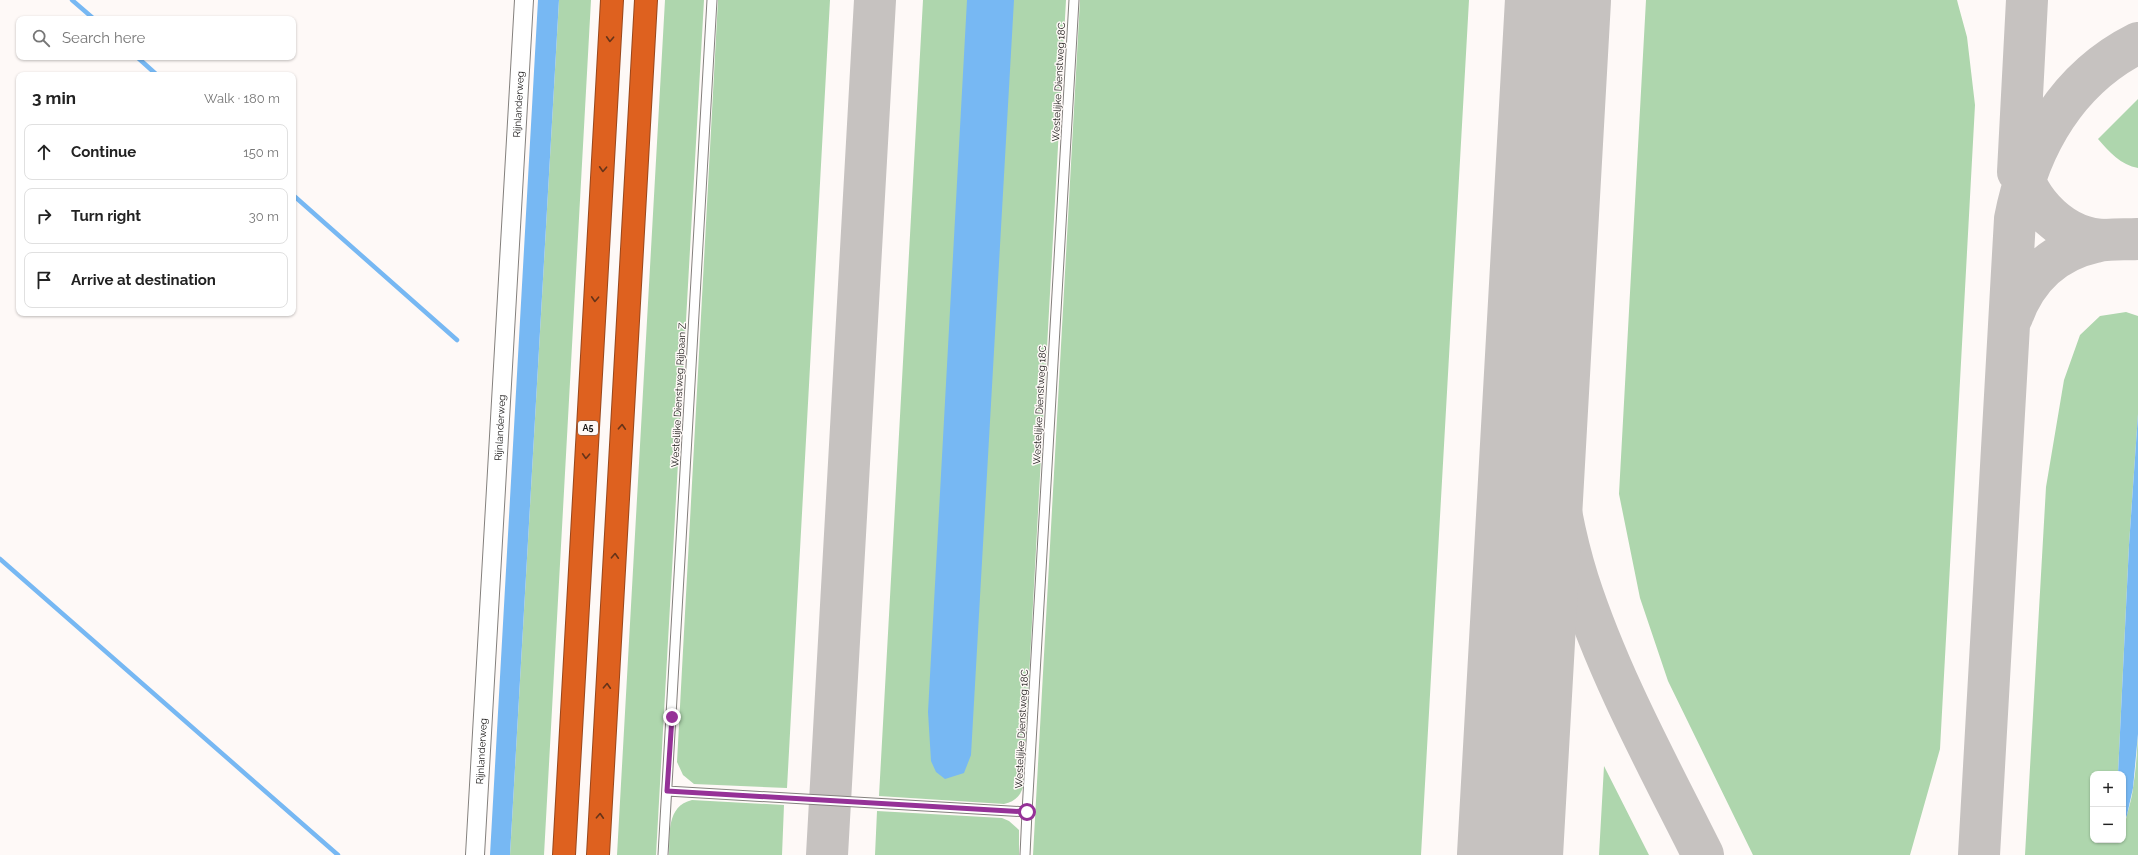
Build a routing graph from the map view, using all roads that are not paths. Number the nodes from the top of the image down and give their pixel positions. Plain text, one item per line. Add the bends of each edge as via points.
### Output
1 (524, 0) edge
2 (612, 0) edge
3 (646, 0) edge
4 (712, 0) edge
5 (1074, 0) edge
6 (667, 791) junction
7 (1027, 812) junction
8 (475, 855) edge
9 (564, 855) edge
10 (598, 855) edge
11 (663, 855) edge
12 (1025, 855) edge

1 - 8 street, Rijnlanderweg
2 -> 9 highway, A5
10 -> 3 highway
4 - 6 lane, Westelijke Dienstweg Rijbaan Z
5 - 7 lane, Westelijke Dienstweg 18C
6 - 7 lane
6 - 11 lane, Westelijke Dienstweg Rijbaan Z
7 - 12 lane, Westelijke Dienstweg 18C

